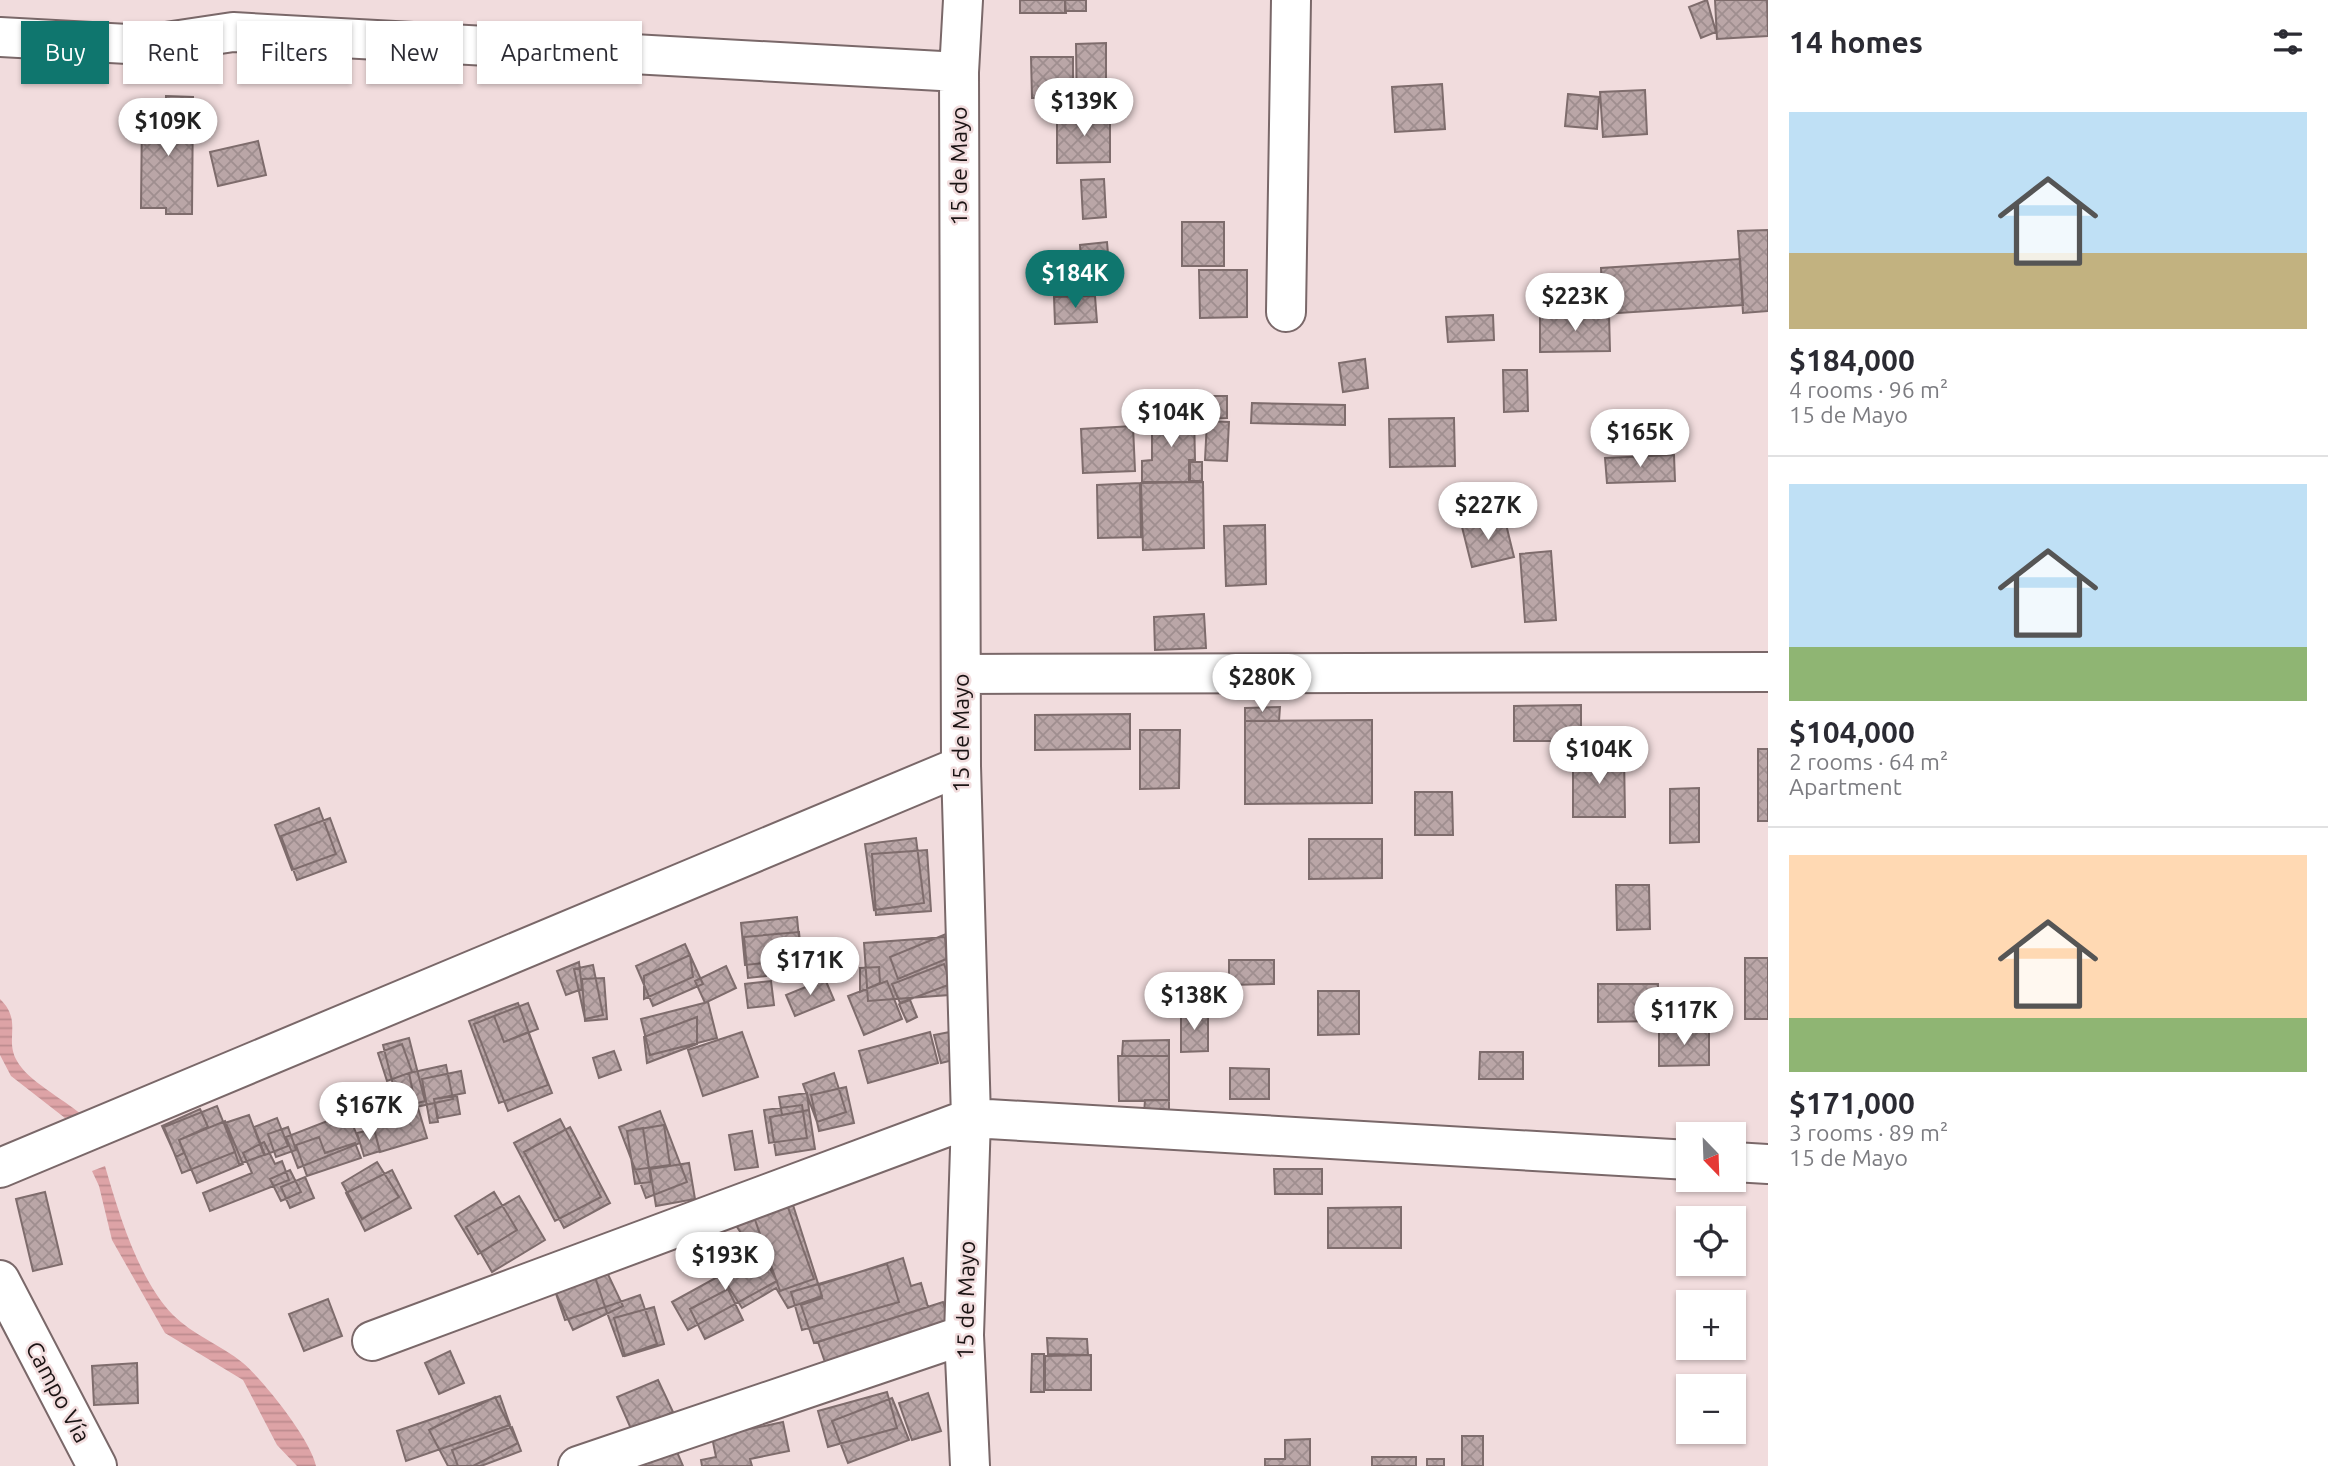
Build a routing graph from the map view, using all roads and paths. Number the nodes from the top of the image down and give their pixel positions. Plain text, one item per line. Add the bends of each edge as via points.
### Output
1 (962, 0) edge
2 (1291, 0) edge
3 (233, 16) edge
4 (0, 37) edge
5 (959, 72) junction
6 (1286, 313) dead end
7 (1768, 672) edge
8 (961, 674) junction
9 (961, 766) junction
10 (971, 1118) junction
11 (1676, 1159) edge
12 (1746, 1163) edge
13 (1768, 1164) edge
14 (0, 1168) edge
15 (0, 1280) edge
16 (964, 1335) junction
17 (372, 1341) dead end
18 (97, 1466) edge
19 (578, 1466) edge
20 (970, 1466) edge

1 - 5 street, 15 de Mayo
2 - 6 street
3 - 4 street via 146,45
3 - 5 street
5 - 8 street, 15 de Mayo
7 - 8 street
8 - 9 street, 15 de Mayo
9 - 10 street, 15 de Mayo
9 - 14 street
10 - 11 street
10 - 16 street, 15 de Mayo
10 - 17 street
12 - 13 street
15 - 18 street, Campo Vía
16 - 19 street
16 - 20 street, 15 de Mayo

